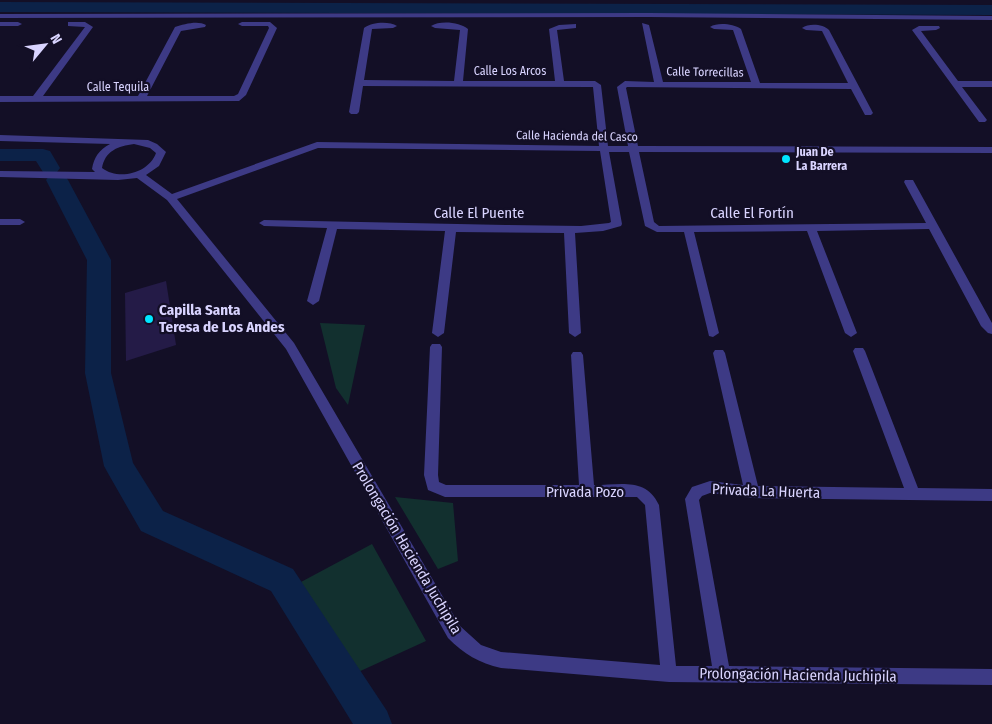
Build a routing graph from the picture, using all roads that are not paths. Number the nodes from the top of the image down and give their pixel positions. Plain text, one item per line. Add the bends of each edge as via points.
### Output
1 (0, 16) edge
2 (992, 18) edge
3 (0, 24) edge
4 (18, 24) dead end
5 (71, 24) dead end
6 (242, 24) dead end
7 (202, 25) dead end
8 (645, 25) dead end
9 (393, 26) dead end
10 (435, 26) dead end
11 (573, 26) dead end
12 (714, 27) dead end
13 (806, 28) dead end
14 (936, 28) dead end
15 (360, 83) junction
16 (458, 83) junction
17 (560, 83) junction
18 (659, 84) junction
19 (957, 84) junction
20 (992, 84) edge
21 (756, 85) junction
22 (853, 86) junction
23 (0, 99) edge
24 (36, 99) junction
25 (141, 99) junction
26 (354, 112) dead end
27 (868, 113) dead end
28 (982, 120) dead end
29 (0, 138) edge
30 (131, 141) junction
31 (604, 149) junction
32 (634, 149) junction
33 (992, 150) edge
34 (0, 174) edge
35 (138, 174) junction
36 (106, 176) junction
37 (909, 182) dead end
38 (171, 198) junction
39 (0, 222) edge
40 (20, 222) dead end
41 (264, 223) dead end
42 (333, 225) junction
43 (932, 226) junction
44 (688, 228) junction
45 (811, 228) junction
46 (451, 229) junction
47 (569, 229) junction
48 (313, 301) dead end
49 (992, 330) edge
50 (438, 332) dead end
51 (575, 333) dead end
52 (714, 333) dead end
53 (852, 333) dead end
54 (436, 346) dead end
55 (858, 352) dead end
56 (719, 353) dead end
57 (577, 355) dead end
58 (587, 492) junction
59 (752, 492) junction
60 (913, 494) junction
61 (992, 495) edge
62 (722, 673) junction
63 (668, 674) junction
64 (992, 677) edge

1 - 2 street
3 - 4 street
5 - 24 street via 88,27
6 - 25 street, Calle Tequila via 270,24 273,27 242,95 236,99
7 - 25 street via 178,29
8 - 18 street
9 - 15 street via 368,28
10 - 16 street via 464,29
11 - 17 street via 552,29
12 - 21 street via 736,30
13 - 22 street via 825,30
14 - 19 street via 916,30
15 - 16 street, Calle Los Arcos
15 - 26 street
16 - 17 street, Calle Los Arcos
17 - 31 street, Calle Los Arcos via 597,85
18 - 21 street, Calle Torrecillas
18 - 32 street, Calle Torrecillas via 620,87
19 - 20 street
19 - 28 street
21 - 22 street, Calle Torrecillas
22 - 27 street
23 - 24 street, Calle Tequila
24 - 25 street, Calle Tequila
29 - 30 street
30 - 35 street via 156,145 161,152 150,169
30 - 36 street via 113,146 96,161 97,169
31 - 32 street, Calle Hacienda del Casco
31 - 38 street, Calle Hacienda del Casco via 317,145
31 - 47 street, Calle El Puente via 617,224 609,228
32 - 33 street, Calle Hacienda del Casco
32 - 44 street, Calle El Fortín via 649,224 657,229
34 - 36 street
35 - 36 street via 122,178
35 - 38 street, Prolongación Hacienda Juchipila
37 - 43 street
38 - 63 street, Prolongación Hacienda Juchipila via 290,346 444,617 467,645 484,657 502,660
39 - 40 street
41 - 42 street, Calle El Puente
42 - 46 street, Calle El Puente
42 - 48 street
43 - 45 street, Calle El Fortín
43 - 49 street via 985,323
44 - 45 street, Calle El Fortín
44 - 52 street
45 - 53 street
46 - 47 street, Calle El Puente
46 - 50 street
47 - 51 street
54 - 58 street, Privada Pozo via 430,475 433,486 445,491
55 - 60 street
56 - 59 street
57 - 58 street
58 - 63 street, Privada Pozo via 638,492 643,493 652,505
59 - 60 street, Privada La Huerta
59 - 62 street, Privada La Huerta via 710,487 697,491 692,499
60 - 61 street, Privada La Huerta
62 - 63 street, Prolongación Hacienda Juchipila
62 - 64 street, Prolongación Hacienda Juchipila

